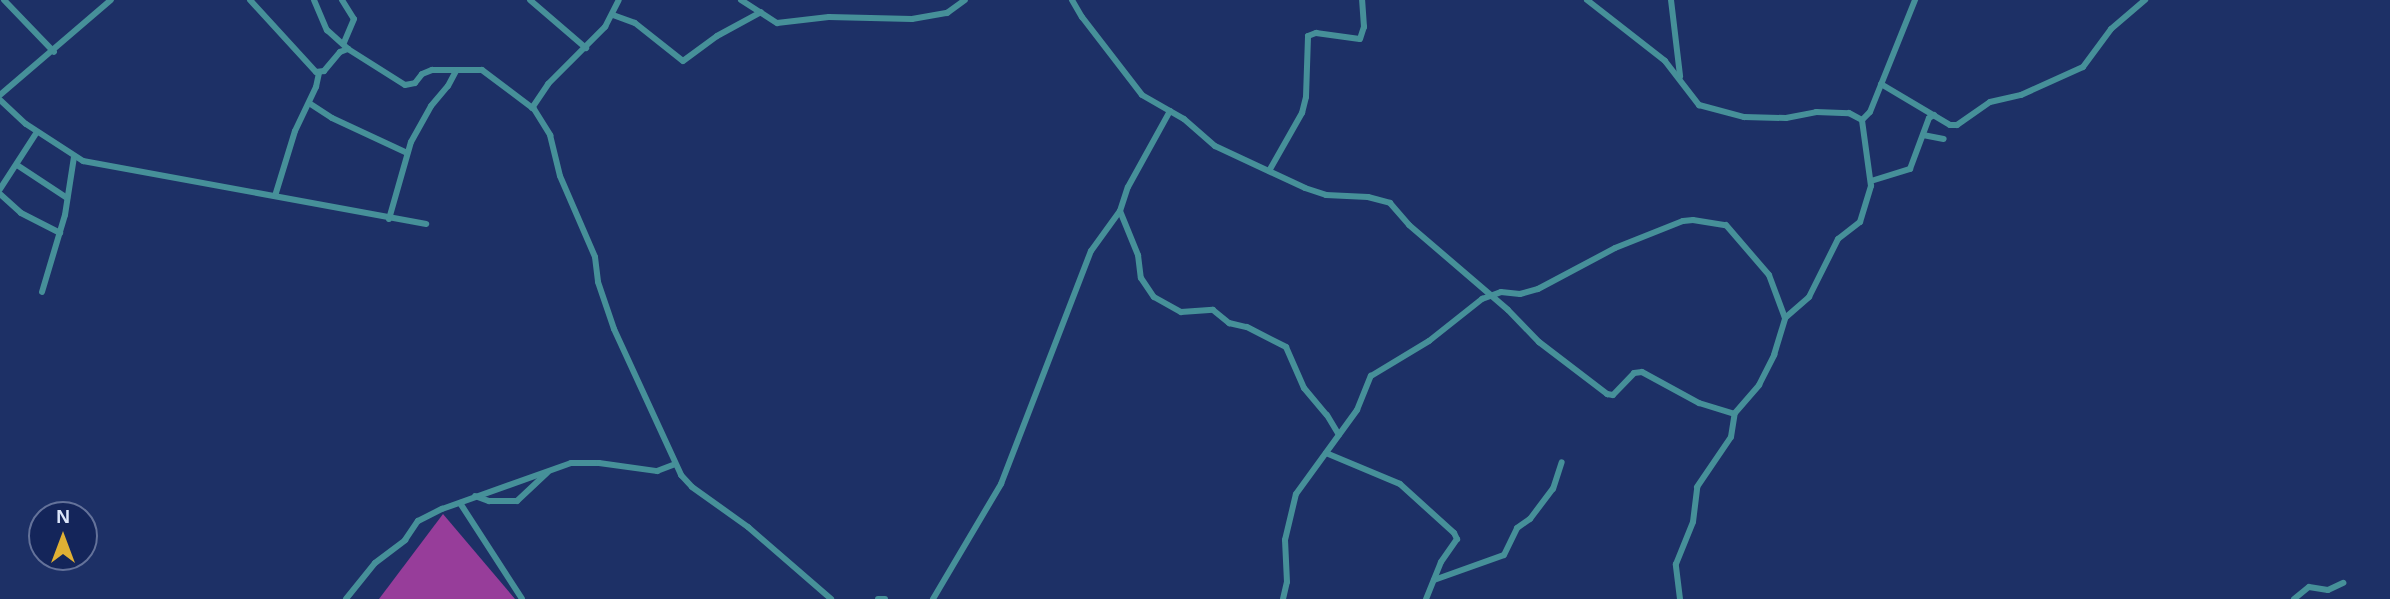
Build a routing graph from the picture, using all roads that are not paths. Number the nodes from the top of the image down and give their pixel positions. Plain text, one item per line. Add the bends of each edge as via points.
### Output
1 (4, 0) edge
2 (111, 0) edge
3 (250, 0) edge
4 (314, 0) edge
5 (342, 0) edge
6 (530, 0) edge
7 (619, 0) edge
8 (741, 0) edge
9 (965, 0) edge
10 (1072, 0) edge
11 (1362, 0) edge
12 (1587, 0) edge
13 (1671, 0) edge
14 (1915, 0) edge
15 (2145, 0) edge
16 (761, 12) junction
17 (613, 15) junction
18 (346, 46) junction
19 (586, 48) junction
20 (54, 52) junction
21 (456, 71) junction
22 (319, 72) junction
23 (1680, 76) junction
24 (1881, 84) junction
25 (0, 98) edge
26 (309, 103) junction
27 (532, 108) junction
28 (1170, 111) junction
29 (1934, 116) junction
30 (1862, 120) junction
31 (37, 132) junction
32 (1923, 135) junction
33 (1944, 139) dead end
34 (407, 153) junction
35 (74, 157) junction
36 (17, 165) junction
37 (1269, 171) junction
38 (1871, 181) junction
39 (0, 189) edge
40 (0, 194) edge
41 (275, 196) junction
42 (67, 198) junction
43 (1120, 211) junction
44 (389, 219) junction
45 (426, 224) dead end
46 (60, 233) junction
47 (42, 292) dead end
48 (1489, 296) junction
49 (1785, 318) junction
50 (1734, 414) junction
51 (1339, 435) junction
52 (1326, 453) junction
53 (1562, 462) dead end
54 (675, 464) junction
55 (551, 470) junction
56 (475, 496) junction
57 (460, 503) junction
58 (1433, 580) junction
59 (2343, 583) dead end
60 (346, 599) edge
61 (522, 599) edge
62 (831, 599) edge
63 (878, 599) edge
64 (885, 599) edge
65 (933, 599) edge
66 (1283, 599) edge
67 (1426, 599) edge
68 (1680, 599) edge
69 (2294, 599) edge

1 - 20 street
2 - 20 street
3 - 22 street via 292,50
4 - 18 street via 327,30
5 - 18 street via 354,19
6 - 19 street
7 - 17 street
8 - 16 street
9 - 16 street via 947,13 912,19 829,17 777,23
10 - 28 street via 1133,86
11 - 37 street via 1360,39 1308,36 1302,113
12 - 23 street
13 - 23 street
14 - 24 street
15 - 29 street via 2111,29 2083,67 2021,95 1990,102 1957,125
16 - 17 street via 683,61 635,23
17 - 19 street
18 - 21 street via 405,85 415,83 425,72
18 - 22 street
19 - 27 street via 548,84
20 - 25 street
21 - 27 street via 484,70
21 - 34 street via 430,106
22 - 26 street
23 - 30 street via 1696,104 1726,113 1770,119 1849,113
24 - 29 street
24 - 30 street
25 - 31 street
26 - 34 street
26 - 41 street via 295,131
27 - 54 street via 550,135 560,176 595,257 614,329
28 - 37 street via 1215,146
28 - 43 street via 1128,187
29 - 32 street
30 - 38 street
31 - 35 street
31 - 36 street
32 - 33 street
32 - 38 street via 1910,169
34 - 44 street
35 - 41 street
35 - 42 street
36 - 39 street
36 - 42 street
37 - 48 street via 1326,195 1390,203
38 - 49 street via 1860,222 1838,239 1809,297
40 - 46 street via 21,213
41 - 44 street
42 - 46 street
43 - 51 street via 1138,255 1141,278 1154,297 1181,312 1213,310 1229,323 1286,347 1304,388
43 - 65 street via 1091,251 1001,484
44 - 45 street
46 - 47 street
48 - 49 street via 1529,293 1615,248 1693,220 1726,225 1769,275
48 - 50 street via 1564,364 1607,394 1613,395 1634,373 1642,372 1699,403
48 - 51 street via 1429,341 1371,376 1357,410
49 - 50 street via 1759,385
50 - 68 street via 1731,437 1696,491 1693,523 1676,564
51 - 52 street
52 - 58 street via 1400,484 1450,526 1457,539
52 - 66 street via 1296,494 1291,509
53 - 58 street via 1553,489 1517,528 1504,555
54 - 55 street via 657,471 575,462
54 - 62 street via 692,487 748,527
55 - 56 street
55 - 56 street via 517,501
56 - 57 street
57 - 60 street via 418,522
57 - 61 street
58 - 67 street
59 - 69 street via 2328,590 2309,587
63 - 64 street

